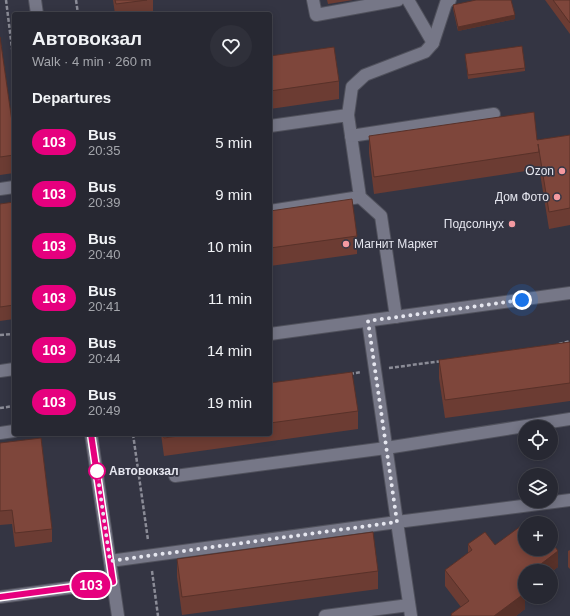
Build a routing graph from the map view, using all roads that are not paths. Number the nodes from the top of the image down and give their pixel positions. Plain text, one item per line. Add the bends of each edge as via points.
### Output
1 (35, 0) edge
2 (314, 0) edge
3 (398, 0) edge
4 (408, 0) edge
5 (450, 0) edge
6 (36, 12) edge
7 (433, 43) junction
8 (494, 114) dead end
9 (348, 115) junction
10 (272, 126) edge
11 (351, 136) junction
12 (12, 187) edge
13 (0, 189) edge
14 (360, 198) junction
15 (272, 211) edge
16 (570, 293) edge
17 (396, 317) junction
18 (368, 321) junction
19 (272, 334) edge
20 (12, 369) edge
21 (0, 370) edge
22 (570, 419) edge
23 (12, 431) edge
24 (0, 433) edge
25 (91, 436) edge
26 (386, 448) junction
27 (175, 476) dead end
28 (570, 500) edge
29 (397, 522) junction
30 (110, 561) junction
31 (113, 582) junction
32 (0, 597) edge
33 (410, 610) edge
34 (118, 616) edge
35 (325, 616) edge

1 - 6 street
2 - 3 street via 316,15
4 - 7 street
5 - 7 street via 446,3
7 - 9 street via 425,52 365,75 352,87
8 - 11 street
9 - 10 street
9 - 11 street
11 - 14 street
12 - 13 street
14 - 15 street
14 - 17 street via 381,216
16 - 17 street
17 - 18 street
18 - 19 street
18 - 26 street
20 - 21 street
22 - 26 street
23 - 24 street
25 - 30 street
26 - 27 street
26 - 29 street
28 - 29 street
29 - 30 street
29 - 33 street
30 - 31 street
31 - 32 street
31 - 34 street
33 - 35 street

